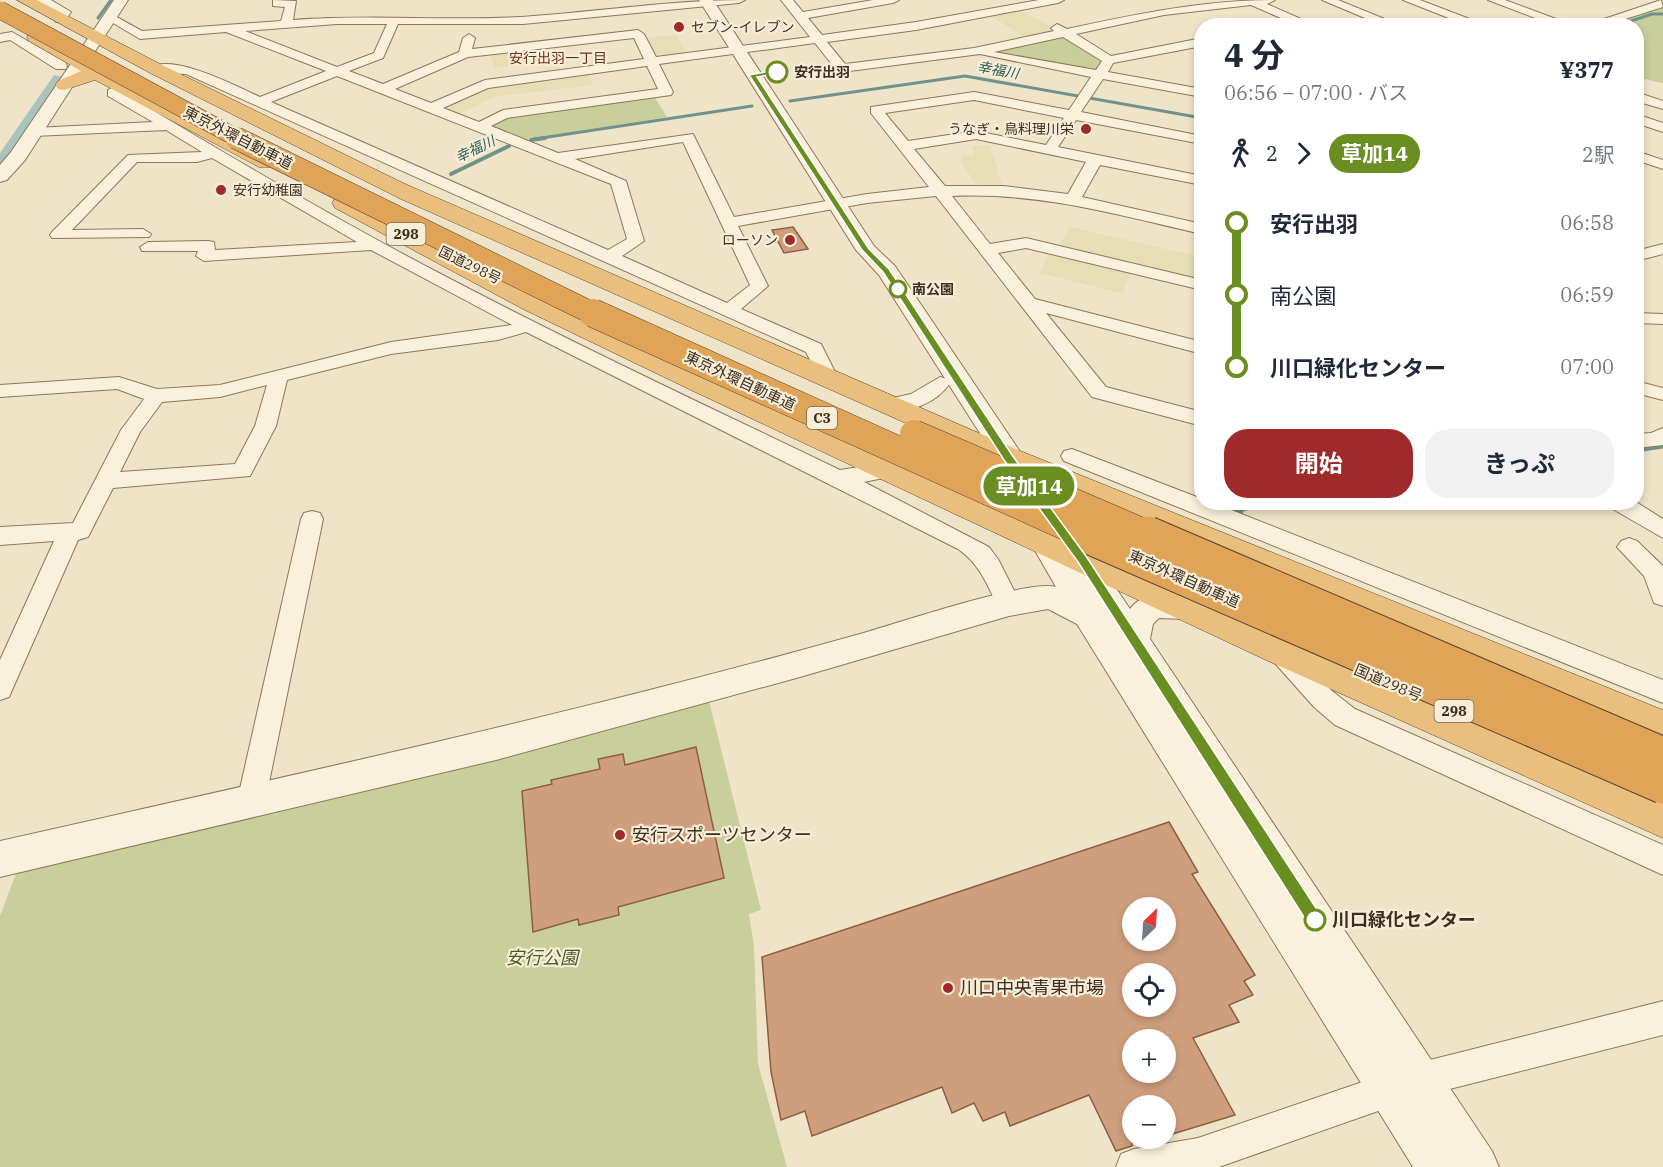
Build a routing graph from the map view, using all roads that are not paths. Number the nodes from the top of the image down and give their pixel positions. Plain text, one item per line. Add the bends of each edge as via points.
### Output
1 (12, 0) edge
2 (25, 0) edge
3 (42, 0) edge
4 (121, 0) edge
5 (279, 0) edge
6 (599, 0) edge
7 (739, 0) edge
8 (787, 0) edge
9 (893, 0) edge
10 (1058, 0) edge
11 (1269, 0) edge
12 (1328, 0) edge
13 (1410, 0) edge
14 (1494, 0) edge
15 (1532, 0) edge
16 (1654, 0) edge
17 (706, 1) edge
18 (1250, 1) edge
19 (1017, 3) edge
20 (1663, 3) edge
21 (1149, 4) dead end
22 (1512, 6) junction
23 (0, 10) edge
24 (628, 11) junction
25 (1164, 12) junction
26 (600, 13) junction
27 (800, 16) junction
28 (1292, 18) edge
29 (1375, 18) edge
30 (1460, 18) edge
31 (1546, 18) edge
32 (1615, 18) edge
33 (394, 20) junction
34 (474, 20) junction
35 (67, 23) junction
36 (286, 23) junction
37 (104, 25) junction
38 (227, 28) junction
39 (0, 29) edge
40 (4, 31) edge
41 (1064, 33) junction
42 (638, 34) junction
43 (819, 40) junction
44 (1194, 45) edge
45 (738, 51) junction
46 (974, 52) junction
47 (465, 54) junction
48 (1109, 60) junction
49 (651, 61) junction
50 (80, 68) junction
51 (156, 69) junction
52 (336, 71) junction
53 (1100, 75) junction
54 (1194, 80) edge
55 (64, 86) joint
56 (120, 87) junction
57 (383, 89) junction
58 (1183, 90) junction
59 (1194, 92) edge
60 (1644, 99) edge
61 (261, 101) junction
62 (1663, 105) edge
63 (431, 108) junction
64 (1072, 115) junction
65 (1644, 121) edge
66 (169, 126) junction
67 (479, 127) junction
68 (1663, 128) edge
69 (34, 132) junction
70 (1194, 138) edge
71 (904, 146) junction
72 (1050, 149) junction
73 (214, 153) junction
74 (558, 157) junction
75 (1095, 160) junction
76 (1644, 161) edge
77 (1663, 165) edge
78 (0, 176) edge
79 (1194, 179) edge
80 (940, 190) junction
81 (1072, 201) junction
82 (343, 203) junction
83 (836, 204) junction
84 (731, 222) junction
85 (1194, 227) edge
86 (373, 244) junction
87 (988, 249) junction
88 (866, 250) junction
89 (1649, 253) edge
90 (607, 258) junction
91 (1663, 265) edge
92 (1194, 283) edge
93 (1030, 303) junction
94 (729, 310) junction
95 (1644, 318) edge
96 (1663, 318) edge
97 (530, 326) junction
98 (1194, 346) edge
99 (278, 378) junction
100 (940, 383) junction
101 (837, 385) junction
102 (1644, 389) edge
103 (0, 391) edge
104 (1663, 394) edge
105 (156, 396) junction
106 (891, 405) junction
107 (1194, 418) edge
108 (821, 431) dead end
109 (1663, 435) edge
110 (1644, 441) edge
111 (992, 450) junction
112 (1663, 450) edge
113 (1644, 453) edge
114 (1072, 456) dead end
115 (890, 470) junction
116 (838, 478) junction
117 (107, 481) junction
118 (1226, 510) edge
119 (1632, 510) edge
120 (312, 519) dead end
121 (1208, 527) junction
122 (1663, 530) edge
123 (70, 532) junction
124 (0, 536) edge
125 (1045, 542) junction
126 (1629, 547) dead end
127 (1082, 559) junction
128 (1260, 572) dead end
129 (1663, 596) edge
130 (1009, 604) junction
131 (1185, 607) junction
132 (1088, 615) junction
133 (1246, 621) dead end
134 (1134, 640) junction
135 (1278, 650) junction
136 (0, 689) edge
137 (1663, 693) edge
138 (1663, 727) edge
139 (1663, 739) edge
140 (1663, 754) edge
141 (1663, 786) edge
142 (251, 802) junction
143 (1663, 802) edge
144 (1663, 819) edge
145 (0, 859) edge
146 (1663, 860) edge
147 (1663, 1018) edge
148 (1404, 1084) junction
149 (1134, 1167) edge
150 (1439, 1167) edge
151 (1476, 1167) edge

1 - 140 highway, 東京外環自動車道 / C3, bridge via 232,117 558,274 840,403
2 - 35 highway
3 - 35 street via 65,12
4 - 37 street
5 - 36 street via 277,4 292,3
6 - 26 street
7 - 17 street
8 - 27 street
9 - 27 street
10 - 19 street
11 - 18 street
12 - 29 street
13 - 30 street
14 - 22 street
15 - 22 street
16 - 20 street
17 - 24 street
17 - 45 street
18 - 25 street
18 - 28 street
19 - 41 street
19 - 43 street
20 - 32 street
21 - 25 street
22 - 31 street
23 - 141 highway, 東京外環自動車道 / C3, bridge via 227,133 549,292 979,488
24 - 26 street
24 - 42 street
25 - 41 street
26 - 34 street
27 - 43 street
33 - 34 street
33 - 36 street
33 - 52 street via 379,55
34 - 47 street
35 - 37 highway
36 - 38 street
37 - 38 street via 140,35
37 - 50 street
37 - 51 highway
38 - 52 street
39 - 40 street
40 - 50 street
40 - 50 highway, 国道298号 / 298 via 37,38
41 - 46 street
41 - 48 street
42 - 47 street
42 - 49 street
43 - 45 street
43 - 46 street via 842,68
44 - 48 street
45 - 49 street
45 - 83 street
46 - 53 street
47 - 57 street
48 - 53 street
49 - 63 street via 485,84
49 - 67 street via 666,92 503,114
50 - 55 highway via 83,76
50 - 56 highway, 国道298号 / 298
51 - 61 street via 188,70
51 - 101 highway via 390,185
52 - 57 street
52 - 61 street
53 - 58 street
53 - 64 street
54 - 58 street via 1187,82
55 - 69 street
56 - 66 street via 113,93
56 - 82 highway, 国道298号 / 298
57 - 63 street
58 - 59 street
60 - 62 street
61 - 90 street
63 - 67 street
64 - 70 street
64 - 71 street via 974,96 876,110
64 - 72 street
65 - 68 street
66 - 69 street
66 - 73 street
67 - 74 street
69 - 78 street
71 - 72 street via 976,135
71 - 80 street
72 - 75 street
73 - 86 street
73 - 86 street via 197,158 133,158 58,235 208,246 204,256
74 - 84 street via 688,137
74 - 90 street via 618,181 636,241
75 - 79 street
75 - 81 street
76 - 77 street
80 - 81 street via 1006,191
80 - 83 street
80 - 87 street
81 - 85 street
82 - 108 highway, 国道298号 / 298
82 - 115 highway via 532,304
83 - 84 street
83 - 88 street
84 - 94 street via 759,286
86 - 97 street
87 - 92 street via 1026,243
87 - 93 street
88 - 100 street via 872,274
88 - 111 street via 886,271
89 - 91 street
90 - 94 street
93 - 98 street
93 - 107 street via 1100,392
94 - 101 street via 814,348
95 - 96 street
97 - 99 street via 391,348
97 - 116 street
99 - 105 street via 220,392
99 - 117 street via 276,395 257,447 242,471
100 - 106 street via 929,395
100 - 111 street
101 - 106 highway
102 - 104 street
103 - 105 street via 118,383
105 - 117 street via 131,430
106 - 111 highway
109 - 110 street
111 - 121 highway
111 - 125 street
111 - 127 street
112 - 113 street
114 - 121 street
115 - 116 street
115 - 125 highway
116 - 130 street via 981,553
117 - 123 street via 80,531
118 - 121 street
119 - 122 street
120 - 142 street
121 - 137 street
121 - 138 highway
123 - 124 street
123 - 136 street
125 - 127 highway
125 - 132 street
126 - 129 street via 1654,572
127 - 131 highway
127 - 134 street
128 - 139 highway
130 - 132 street via 1051,597
130 - 142 street via 496,745
131 - 134 street via 1168,605 1145,611 1136,626
131 - 135 highway
132 - 148 street
133 - 143 highway, 国道298号 / 298
134 - 148 street
135 - 144 highway
135 - 146 street via 1345,717
142 - 145 street
147 - 148 street
148 - 149 street via 1198,1156
148 - 150 street
148 - 151 street

